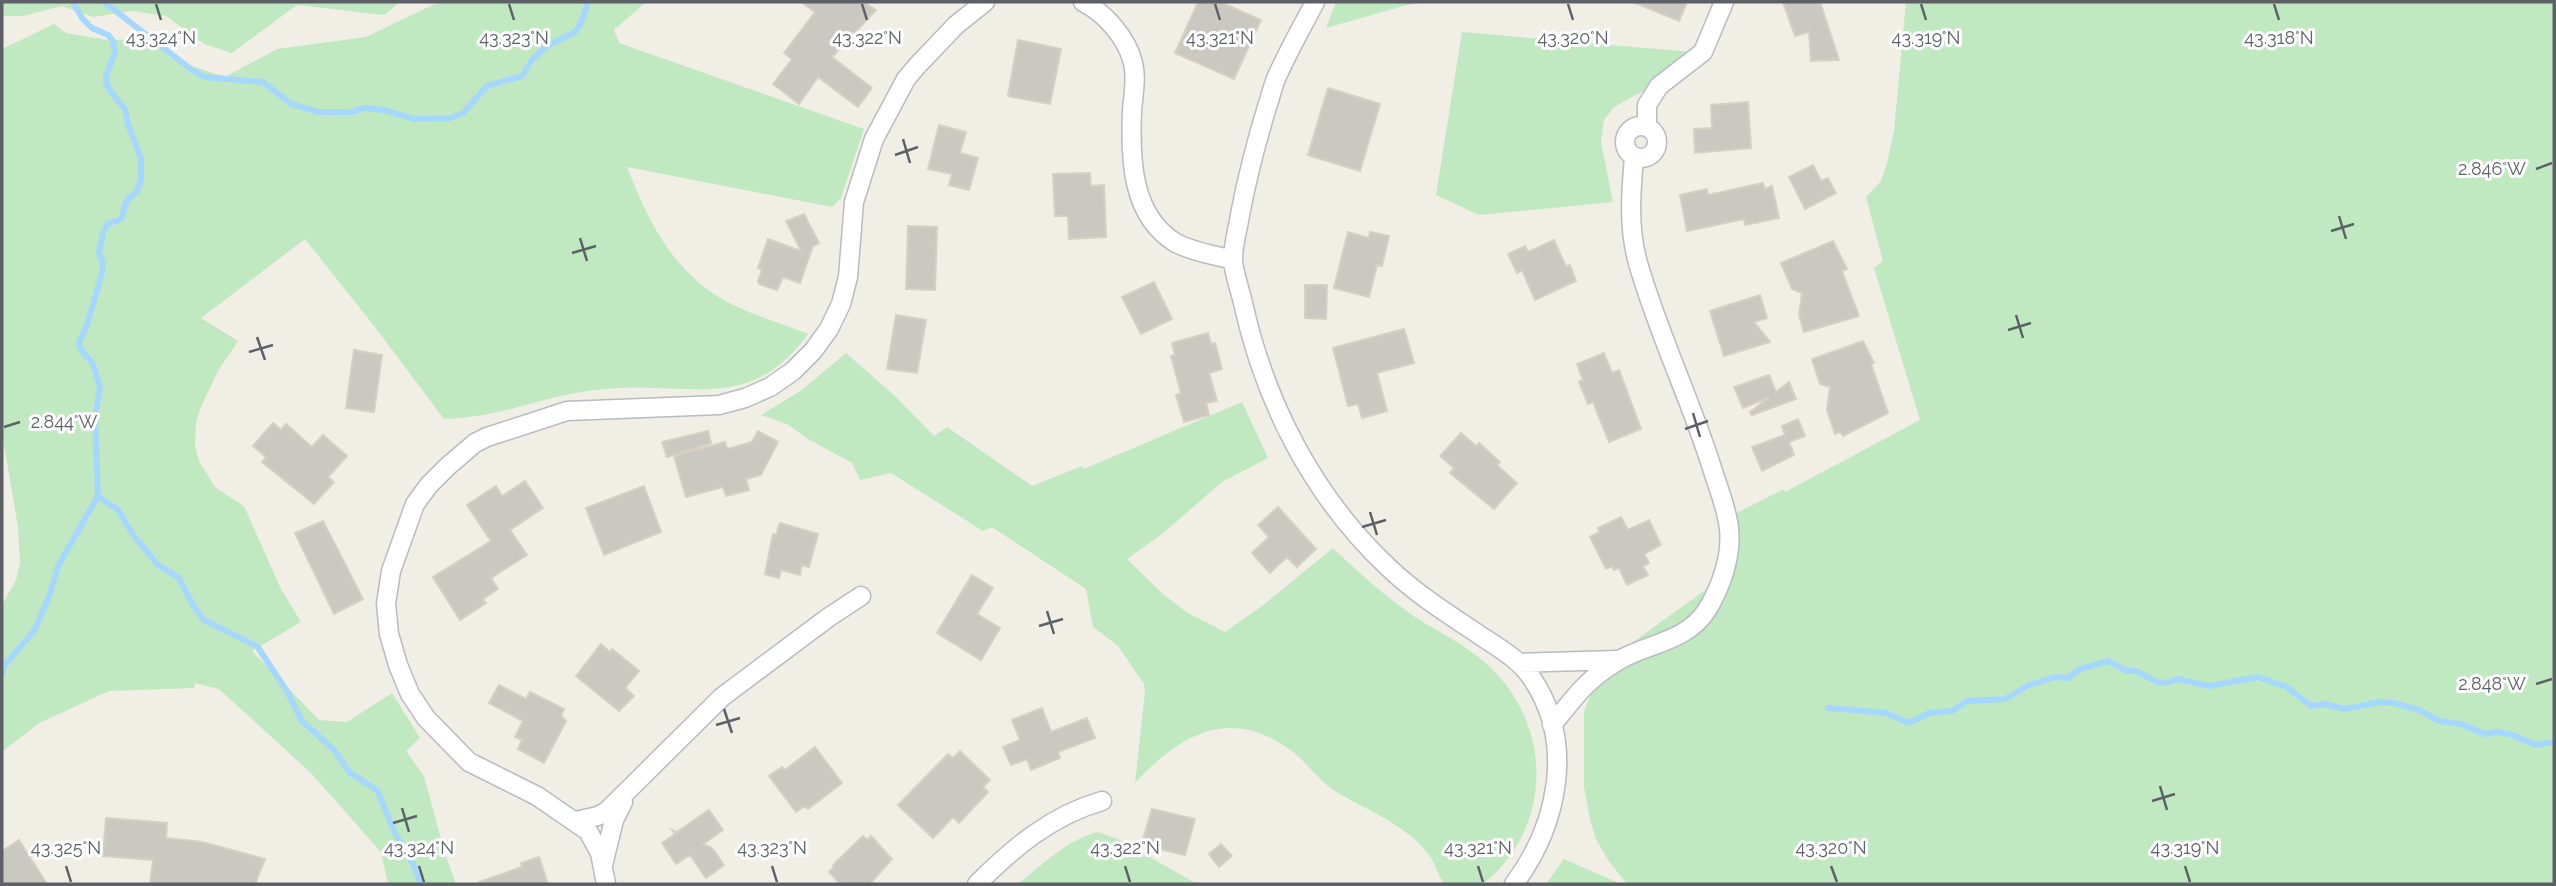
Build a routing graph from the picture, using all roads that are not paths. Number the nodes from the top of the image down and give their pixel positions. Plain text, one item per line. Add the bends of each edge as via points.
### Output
1 (985, 2) edge
2 (1083, 2) edge
3 (1315, 2) edge
4 (1724, 2) edge
5 (1233, 260) junction
6 (861, 596) dead end
7 (1618, 660) junction
8 (1519, 663) junction
9 (1552, 725) junction
10 (627, 792) junction
11 (1102, 801) dead end
12 (576, 821) junction
13 (603, 866) junction
14 (606, 884) edge
15 (977, 884) edge
16 (1514, 884) edge

1 - 12 street via 917,65 874,139 854,202 848,277 841,304 829,329 793,371 770,387 719,405 567,411 486,437 447,467 415,505 391,572 386,604 389,634 410,694 426,718 469,762
2 - 5 street via 1116,30 1133,63 1134,178 1144,209 1174,242
3 - 5 street via 1277,75 1250,161
4 - 7 street via 1703,51 1659,86 1647,105 1647,126 1636,126 1627,133 1625,144 1634,157 1630,207 1637,260 1701,432 1730,530 1727,561 1705,613 1679,636
5 - 8 street via 1252,344 1284,427 1330,503 1389,568
6 - 10 street via 722,697
7 - 8 street
7 - 9 street via 1585,683
8 - 9 street via 1537,688
9 - 16 street via 1557,774 1553,806 1531,861
10 - 12 street via 598,816
10 - 13 street via 614,820
11 - 15 street via 1058,818 1013,848
12 - 13 street via 589,831
13 - 14 street

